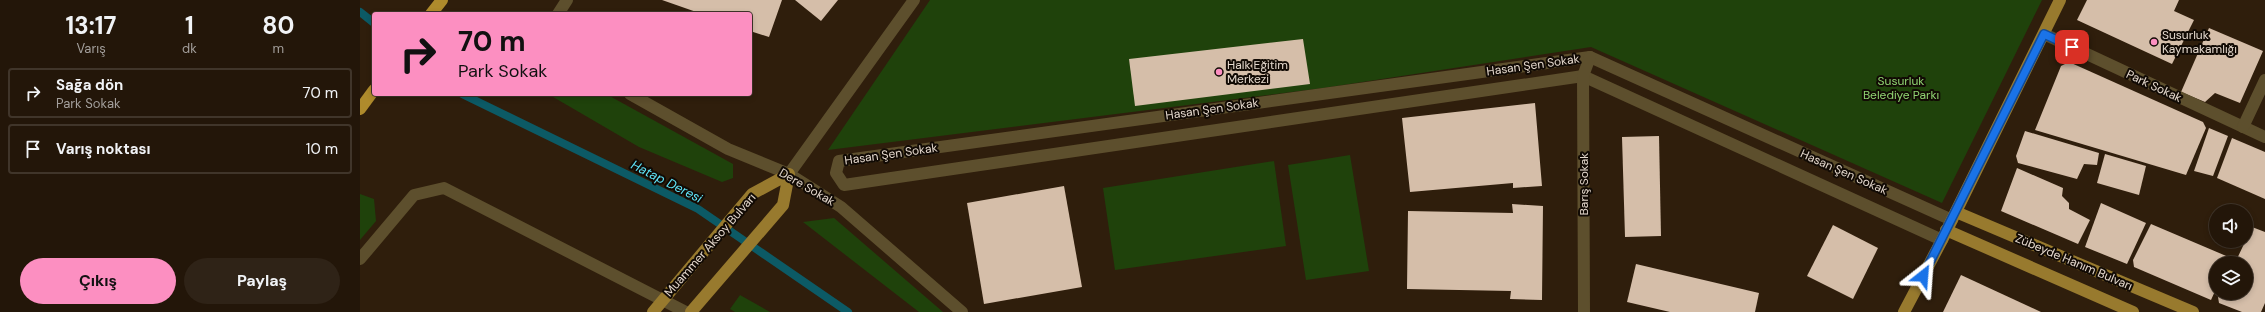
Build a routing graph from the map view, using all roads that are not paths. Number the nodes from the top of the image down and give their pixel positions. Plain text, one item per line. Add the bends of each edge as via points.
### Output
1 (442, 0) edge
2 (567, 0) edge
3 (914, 0) edge
4 (2060, 0) edge
5 (433, 12) edge
6 (559, 12) edge
7 (2044, 34) junction
8 (1590, 57) junction
9 (1583, 76) junction
10 (2265, 80) edge
11 (372, 93) edge
12 (634, 96) edge
13 (361, 108) edge
14 (2243, 127) junction
15 (2265, 137) edge
16 (789, 174) junction
17 (1949, 225) junction
18 (360, 259) edge
19 (664, 300) junction
20 (694, 309) edge
21 (653, 312) edge
22 (686, 312) edge
23 (962, 312) edge
24 (1584, 312) edge
25 (1904, 312) edge
26 (2133, 312) edge
27 (2193, 312) edge

1 - 5 highway
2 - 6 street
3 - 16 street
4 - 7 main road
7 - 14 street, Park Sokak
7 - 17 main road
8 - 9 street, Barış Sokak
8 - 9 street, Hasan Şen Sokak via 839,161 836,173 844,185
8 - 17 street, Hasan Şen Sokak
9 - 17 street, Hasan Şen Sokak
9 - 24 street, Barış Sokak
10 - 14 street
11 - 13 highway
12 - 16 street, Dere Sokak via 728,149
14 - 15 street, Park Sokak
16 - 19 main road, Muammer Aksoy Bulvarı via 752,194
16 - 20 main road via 783,205
16 - 23 street, Dere Sokak via 841,207
17 - 25 main road
17 - 26 main road
17 - 27 main road, Zübeyde Hanım Bulvarı
18 - 19 street via 414,195 444,188
19 - 21 main road, Muammer Aksoy Bulvarı
19 - 22 street

